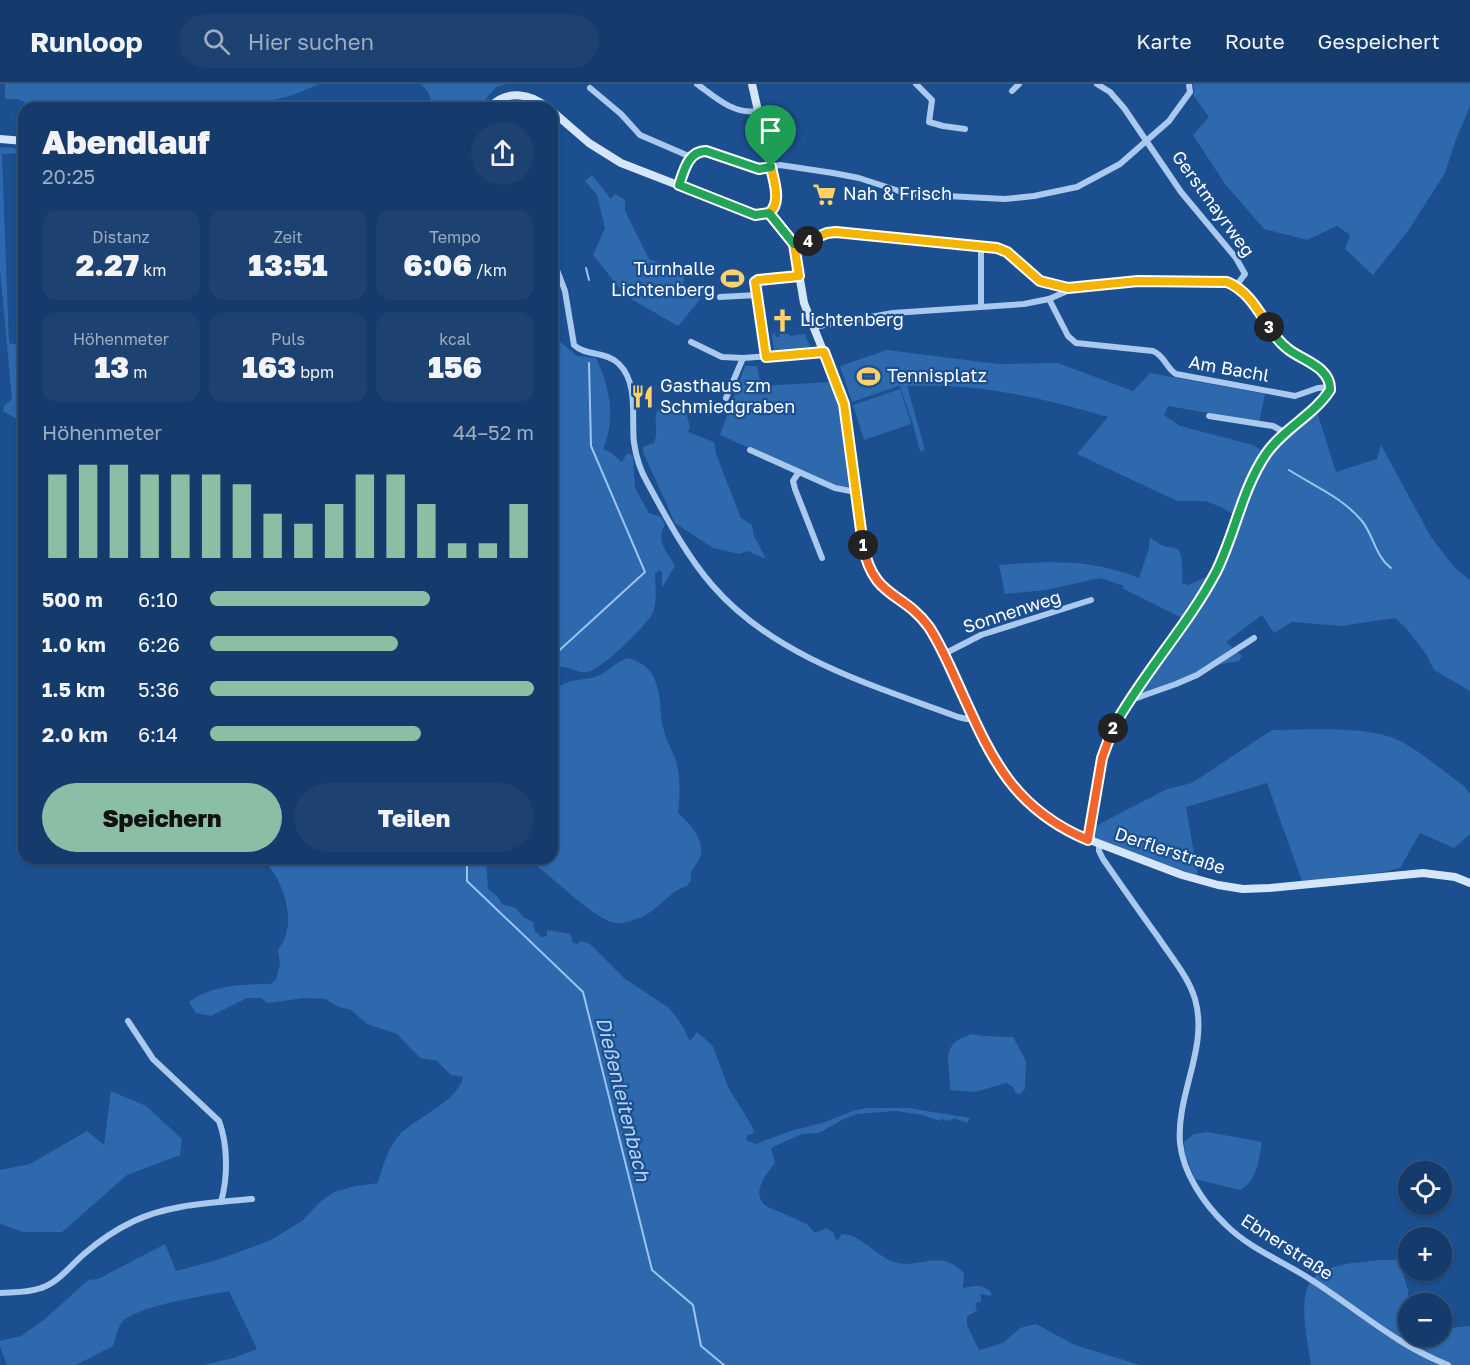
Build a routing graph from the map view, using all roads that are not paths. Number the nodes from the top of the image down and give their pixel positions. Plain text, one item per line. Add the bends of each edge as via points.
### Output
1 (697, 84) edge
2 (753, 84) edge
3 (916, 84) edge
4 (1019, 84) edge
5 (1097, 84) edge
6 (1189, 84) edge
7 (590, 88) dead end
8 (1012, 91) dead end
9 (496, 102) edge
10 (539, 102) edge
11 (758, 111) junction
12 (558, 116) edge
13 (965, 129) dead end
14 (0, 140) edge
15 (18, 141) edge
16 (1148, 141) junction
17 (691, 157) junction
18 (771, 167) junction
19 (679, 185) junction
20 (769, 213) junction
21 (794, 244) junction
22 (981, 246) junction
23 (558, 273) edge
24 (799, 276) junction
25 (1236, 286) junction
26 (1074, 288) junction
27 (757, 295) junction
28 (720, 297) dead end
29 (1049, 299) junction
30 (981, 306) junction
31 (814, 327) junction
32 (692, 342) dead end
33 (824, 352) junction
34 (766, 357) junction
35 (743, 358) junction
36 (1331, 387) junction
37 (726, 398) dead end
38 (1209, 416) dead end
39 (1284, 432) junction
40 (750, 450) dead end
41 (799, 472) junction
42 (856, 492) junction
43 (822, 558) dead end
44 (1091, 600) dead end
45 (1254, 638) dead end
46 (944, 654) junction
47 (1128, 701) junction
48 (973, 718) junction
49 (1088, 840) junction
50 (1099, 844) junction
51 (1470, 882) edge
52 (128, 1021) dead end
53 (252, 1199) dead end
54 (221, 1202) junction
55 (0, 1293) edge
56 (1448, 1365) edge

1 - 11 street via 727,106
2 - 11 street
3 - 13 street via 932,99 929,122
4 - 8 street
5 - 16 street via 1116,98
6 - 16 street, Gerstmayrweg via 1190,92 1184,101
7 - 17 street via 640,135
9 - 10 street via 514,95
11 - 18 street
12 - 19 street via 602,152
14 - 15 street
16 - 18 street via 1120,164 1077,187 1019,198 908,194 859,178
16 - 25 street, Gerstmayrweg via 1193,207 1240,263 1245,274
17 - 18 street via 702,151 759,169
17 - 19 street
18 - 20 street via 777,201
19 - 20 street via 755,215
20 - 21 street
21 - 22 street via 836,232
21 - 24 street, Derflerstraße
22 - 26 street via 1007,252 1040,281
22 - 30 street
23 - 48 street via 574,345 610,357 625,372 632,395 634,440 640,465 692,559 711,584 755,624 809,658 958,717
24 - 27 street via 757,280
24 - 31 street, Derflerstraße
25 - 26 street via 1216,281 1138,281
25 - 36 street via 1282,345 1319,368
26 - 29 street
27 - 28 street
27 - 34 street
29 - 30 street
29 - 36 street, Am Bachl via 1076,344 1153,351 1176,374 1286,394 1300,396
30 - 31 street via 893,313
31 - 33 street, Derflerstraße
32 - 35 street via 722,357
33 - 34 street
33 - 42 street, Derflerstraße via 844,404
34 - 35 street
35 - 37 street
36 - 39 street via 1324,398
38 - 39 street via 1273,426
39 - 47 street via 1257,470 1216,572
40 - 41 street
41 - 42 street via 835,488
41 - 43 street via 793,481 795,489
42 - 46 street, Derflerstraße via 864,550 872,573 884,589 920,617
44 - 46 street, Sonnenweg via 981,635
45 - 47 street via 1197,675
46 - 48 street, Derflerstraße
47 - 49 street via 1102,758
48 - 49 street, Derflerstraße via 995,761 1016,790 1048,819
49 - 50 street, Derflerstraße
50 - 51 street, Derflerstraße via 1195,879 1242,889 1409,873 1436,873
50 - 56 street, Ebnerstraße via 1103,859 1182,972 1194,998 1197,1039 1180,1137 1185,1166 1198,1189 1221,1220 1247,1242 1312,1280 1406,1345
52 - 54 street via 153,1059 219,1121 225,1175
53 - 54 street
54 - 55 street via 166,1209 133,1221 43,1288

